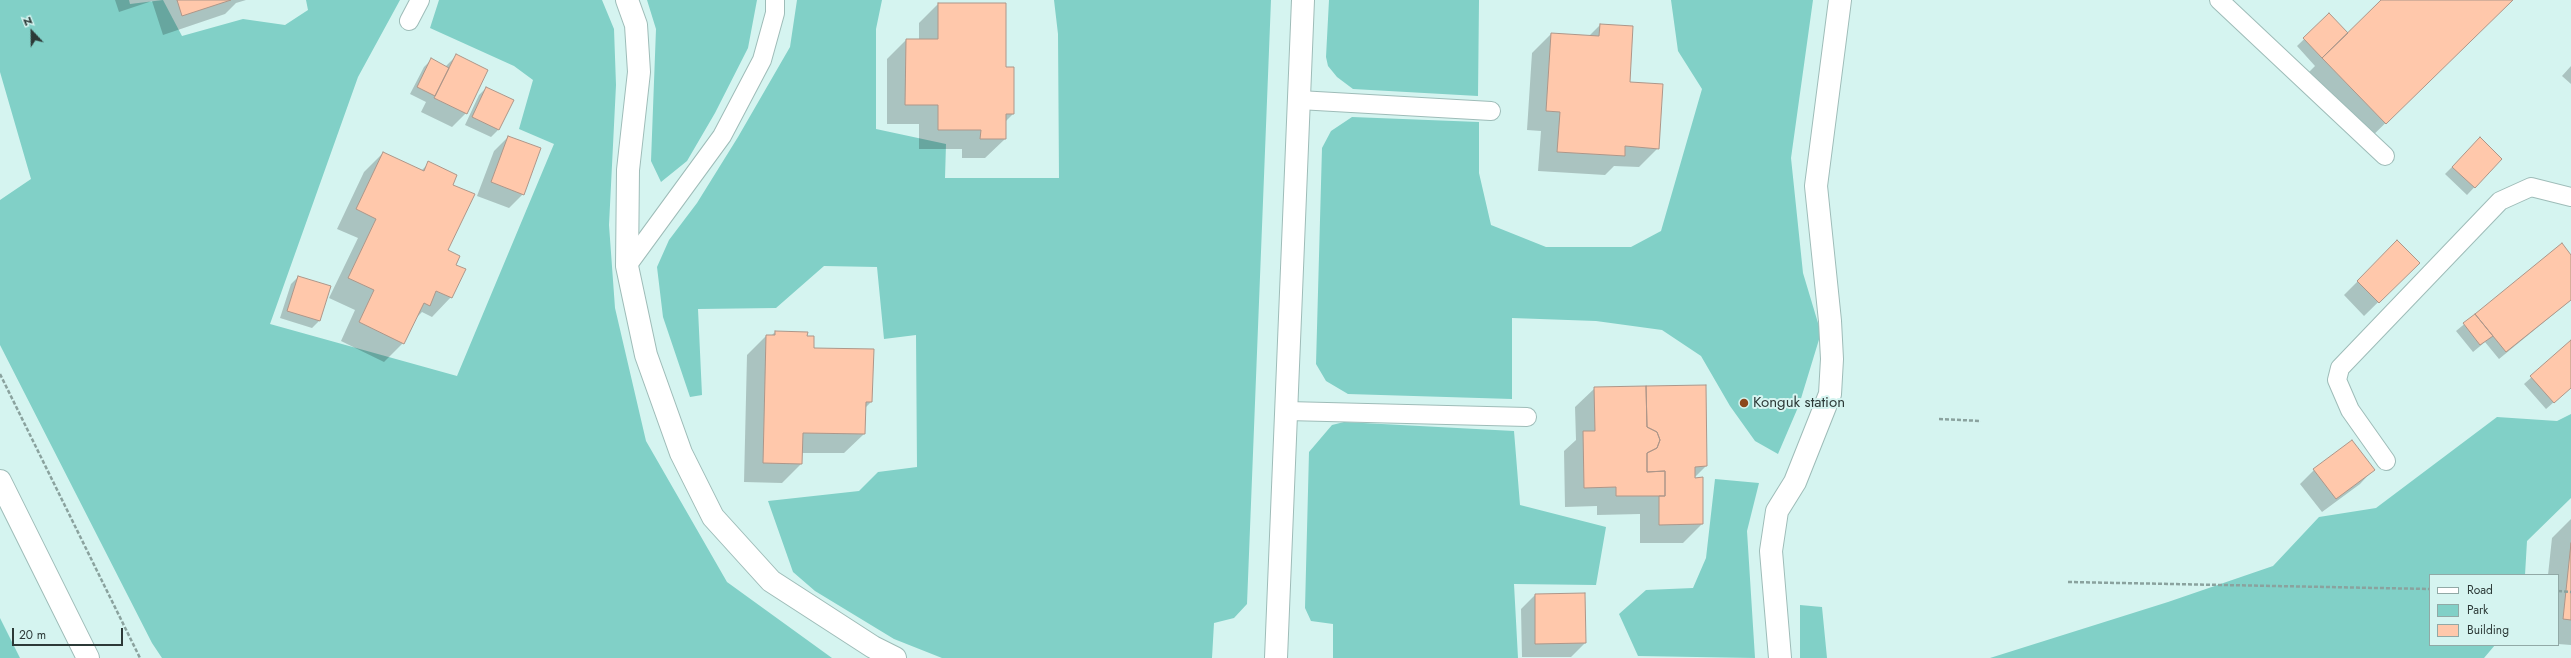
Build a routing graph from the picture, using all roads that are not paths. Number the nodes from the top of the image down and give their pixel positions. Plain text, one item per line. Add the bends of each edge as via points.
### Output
1 (420, 0) edge
2 (627, 0) edge
3 (775, 0) edge
4 (1303, 0) edge
5 (1840, 0) edge
6 (2219, 0) edge
7 (409, 21) dead end
8 (1299, 100) junction
9 (1491, 111) dead end
10 (2385, 156) dead end
11 (2571, 197) edge
12 (627, 266) junction
13 (1286, 410) junction
14 (1527, 417) dead end
15 (2386, 461) dead end
16 (0, 481) edge
17 (88, 658) edge
18 (895, 658) edge
19 (1276, 658) edge
20 (1780, 658) edge

1 - 7 lane
2 - 12 main road via 636,25 639,72 628,170
3 - 12 lane via 775,13 762,60 722,136
4 - 8 main road
5 - 20 main road via 1816,186 1830,321 1830,394 1795,482 1777,511 1771,551
6 - 10 lane
8 - 9 lane
8 - 13 main road
11 - 15 lane via 2531,187 2500,201 2340,368 2337,380 2350,410
12 - 18 main road via 646,355 681,453 713,517 771,581
13 - 14 lane
13 - 19 main road
16 - 17 main road

